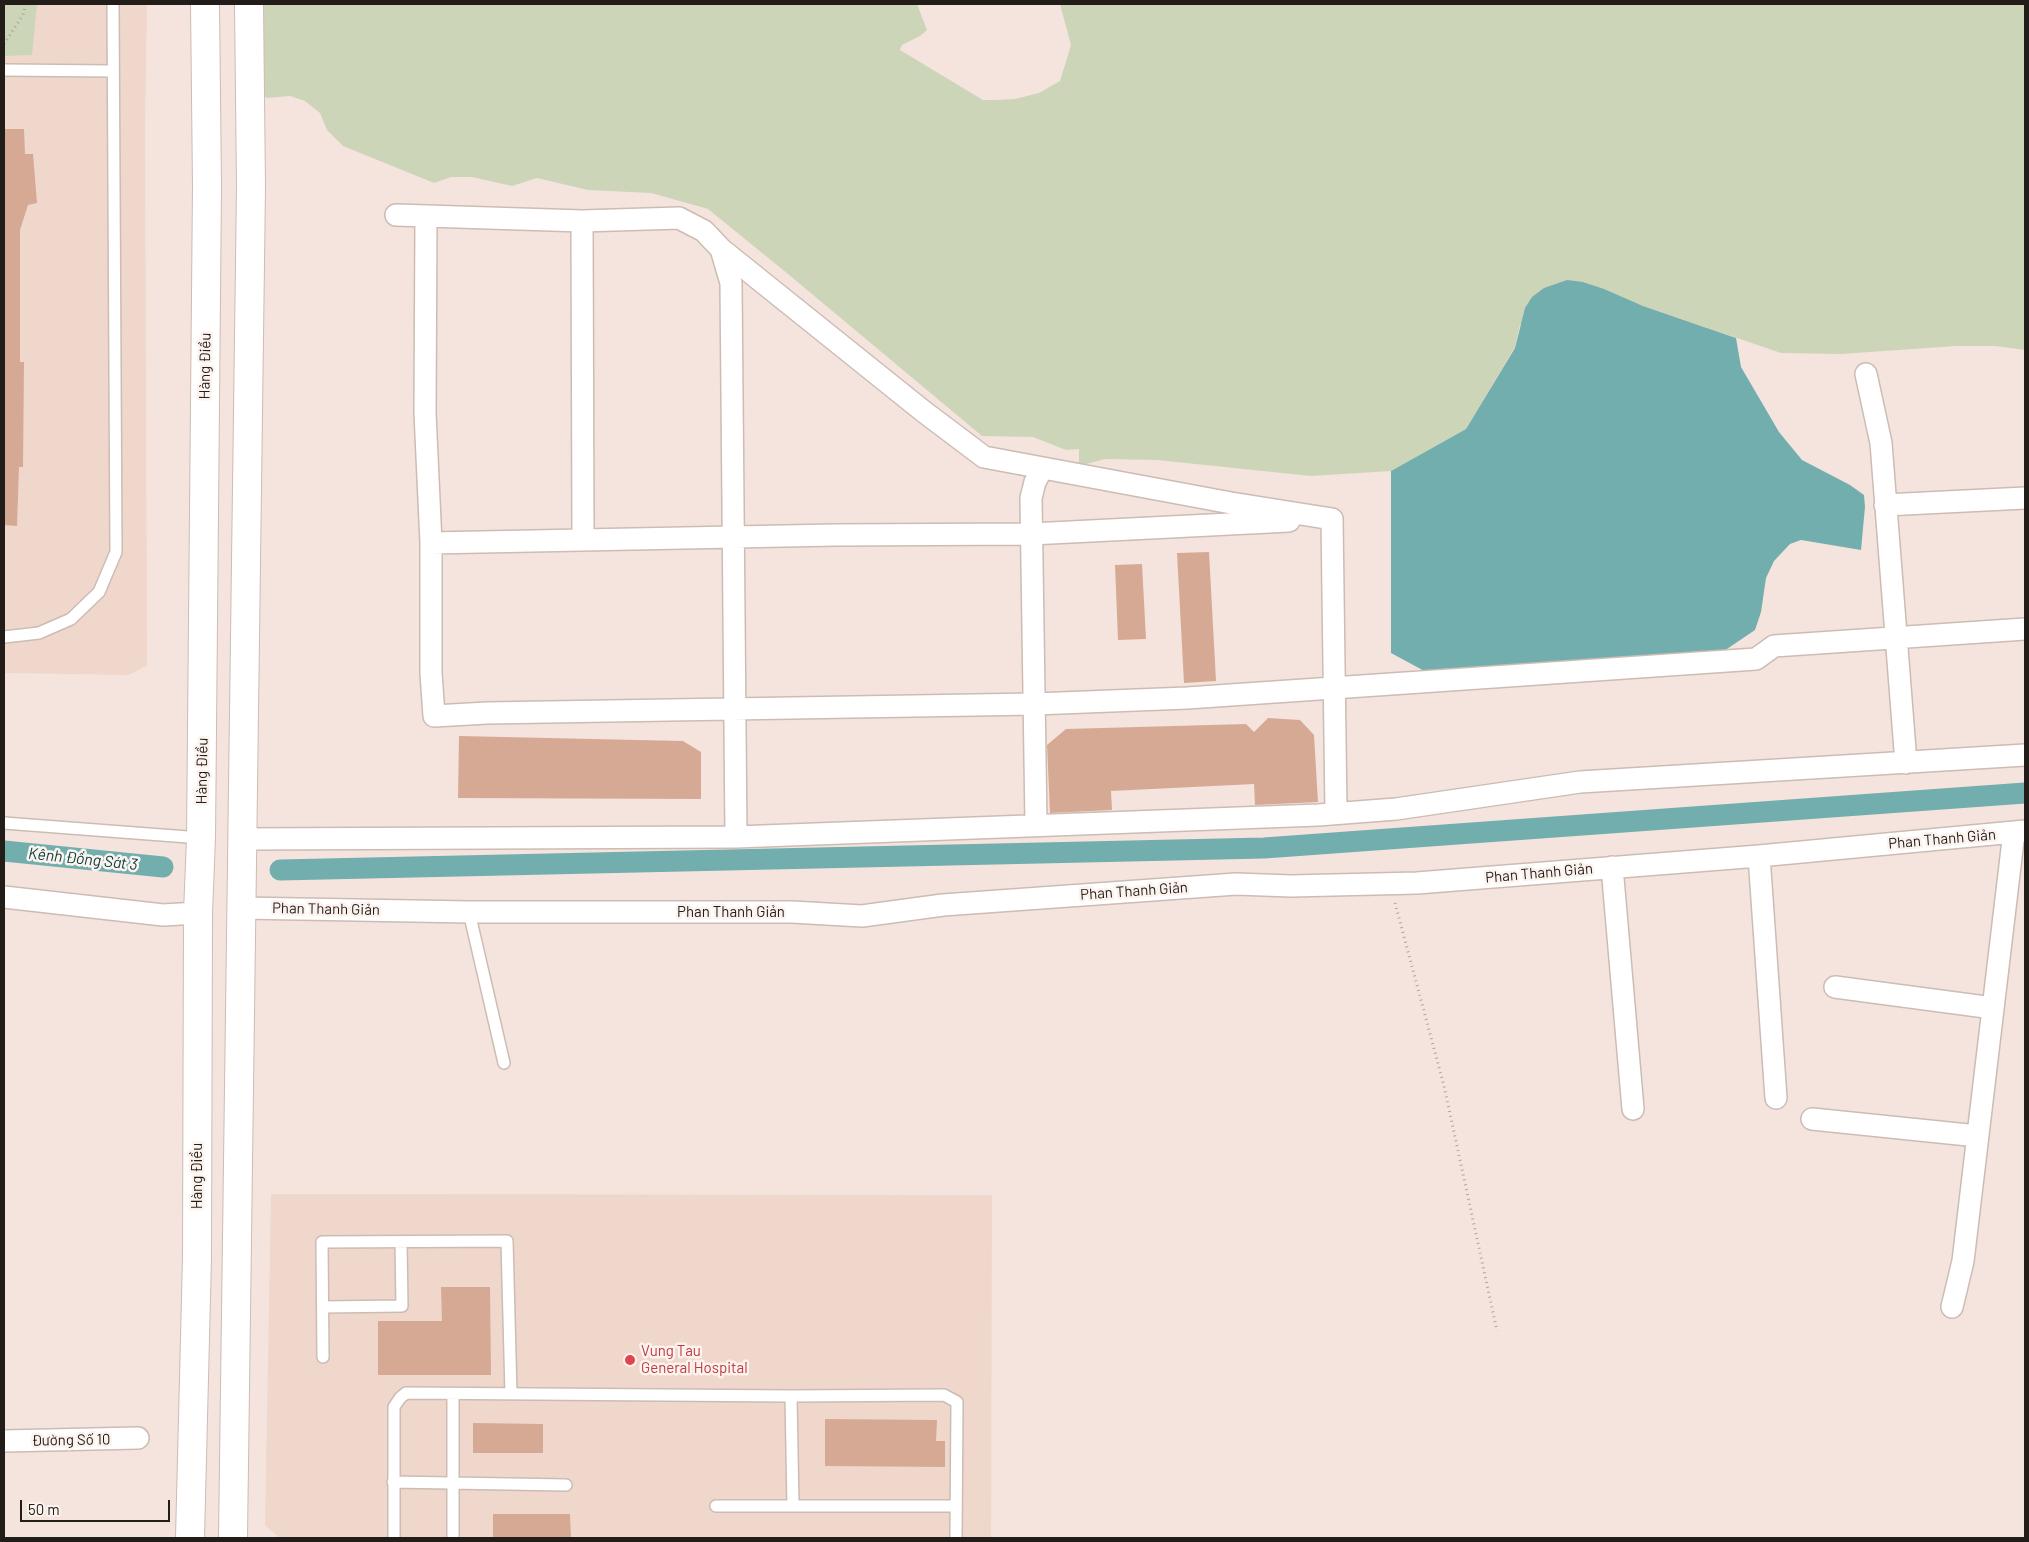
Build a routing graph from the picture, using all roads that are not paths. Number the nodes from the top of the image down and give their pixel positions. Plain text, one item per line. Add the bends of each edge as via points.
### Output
1 (113, 4) edge
2 (206, 4) edge
3 (248, 4) edge
4 (4, 70) edge
5 (113, 71) junction
6 (251, 187) junction
7 (207, 188) junction
8 (396, 215) dead end
9 (426, 216) junction
10 (582, 221) junction
11 (721, 249) junction
12 (1866, 374) dead end
13 (1042, 469) junction
14 (2025, 498) edge
15 (1886, 505) junction
16 (1332, 519) junction
17 (1031, 534) junction
18 (733, 538) junction
19 (583, 539) junction
20 (432, 543) junction
21 (2025, 629) edge
22 (4, 637) edge
23 (1896, 639) junction
24 (1334, 688) junction
25 (1035, 704) junction
26 (734, 710) junction
27 (2025, 755) edge
28 (1906, 763) junction
29 (1336, 812) junction
30 (4, 823) edge
31 (1036, 824) junction
32 (2020, 832) edge
33 (736, 837) junction
34 (201, 838) junction
35 (244, 839) junction
36 (1758, 856) junction
37 (1612, 867) junction
38 (4, 897) edge
39 (242, 908) junction
40 (469, 912) junction
41 (198, 913) junction
42 (1835, 987) dead end
43 (1993, 1008) junction
44 (504, 1063) dead end
45 (1776, 1098) dead end
46 (1633, 1109) dead end
47 (1812, 1119) dead end
48 (1978, 1136) junction
49 (401, 1242) junction
50 (197, 1258) junction
51 (238, 1258) junction
52 (323, 1307) junction
53 (1952, 1307) dead end
54 (324, 1357) dead end
55 (453, 1394) junction
56 (511, 1394) junction
57 (791, 1396) junction
58 (138, 1438) dead end
59 (4, 1441) edge
60 (393, 1482) junction
61 (454, 1483) junction
62 (566, 1485) dead end
63 (716, 1506) dead end
64 (793, 1506) junction
65 (956, 1506) junction
66 (190, 1538) edge
67 (233, 1538) edge
68 (394, 1538) edge
69 (452, 1538) edge
70 (956, 1538) edge

1 - 5 lane
2 - 7 main road, Hàng Điều
3 - 6 main road
4 - 5 lane
5 - 22 lane via 116,552 99,592 71,620 39,633
6 - 7 main road
6 - 35 main road
7 - 34 main road, Hàng Điều
8 - 9 street
9 - 10 street
9 - 20 street via 425,413
10 - 11 street via 679,218 704,232
10 - 19 street
11 - 13 street via 923,412 984,457
11 - 18 street via 731,284
12 - 15 street via 1881,443
13 - 16 street
13 - 17 street via 1034,482 1031,498
14 - 15 street
15 - 23 street
16 - 17 street
16 - 24 street
17 - 18 street
17 - 25 street
18 - 19 street
18 - 26 street
19 - 20 street
20 - 26 street via 431,673 434,716
21 - 23 street
23 - 24 street via 1774,646 1756,659
23 - 28 street
24 - 25 street
24 - 29 street
25 - 26 street
25 - 31 street
26 - 33 street
27 - 28 street
28 - 29 street via 1580,782 1396,810
29 - 31 street
30 - 34 lane
31 - 33 street
32 - 36 street, Phan Thanh Giản
32 - 43 street
33 - 35 street
34 - 41 main road, Hàng Điều
35 - 39 main road
36 - 37 street, Phan Thanh Giản
36 - 45 street
37 - 40 street, Phan Thanh Giản via 1390,884 1197,886 943,905 862,916 792,912
37 - 46 street
38 - 41 street via 163,915
39 - 40 street, Phan Thanh Giản
39 - 51 main road
40 - 44 lane
41 - 50 main road, Hàng Điều
42 - 43 street
43 - 48 street
47 - 48 street
48 - 53 street via 1963,1261
49 - 52 lane via 402,1306
49 - 52 lane via 322,1242
49 - 56 lane via 506,1241
50 - 51 main road
50 - 66 main road, Hàng Điều
51 - 67 main road
52 - 54 lane
55 - 56 lane
55 - 60 lane via 406,1394 400,1398 394,1407
55 - 61 lane
56 - 57 lane
57 - 64 lane
57 - 65 lane via 944,1395 956,1402
58 - 59 street, Đường Số 10
60 - 61 lane
60 - 68 lane
61 - 62 lane
61 - 69 lane
63 - 64 lane
64 - 65 lane
65 - 70 lane

